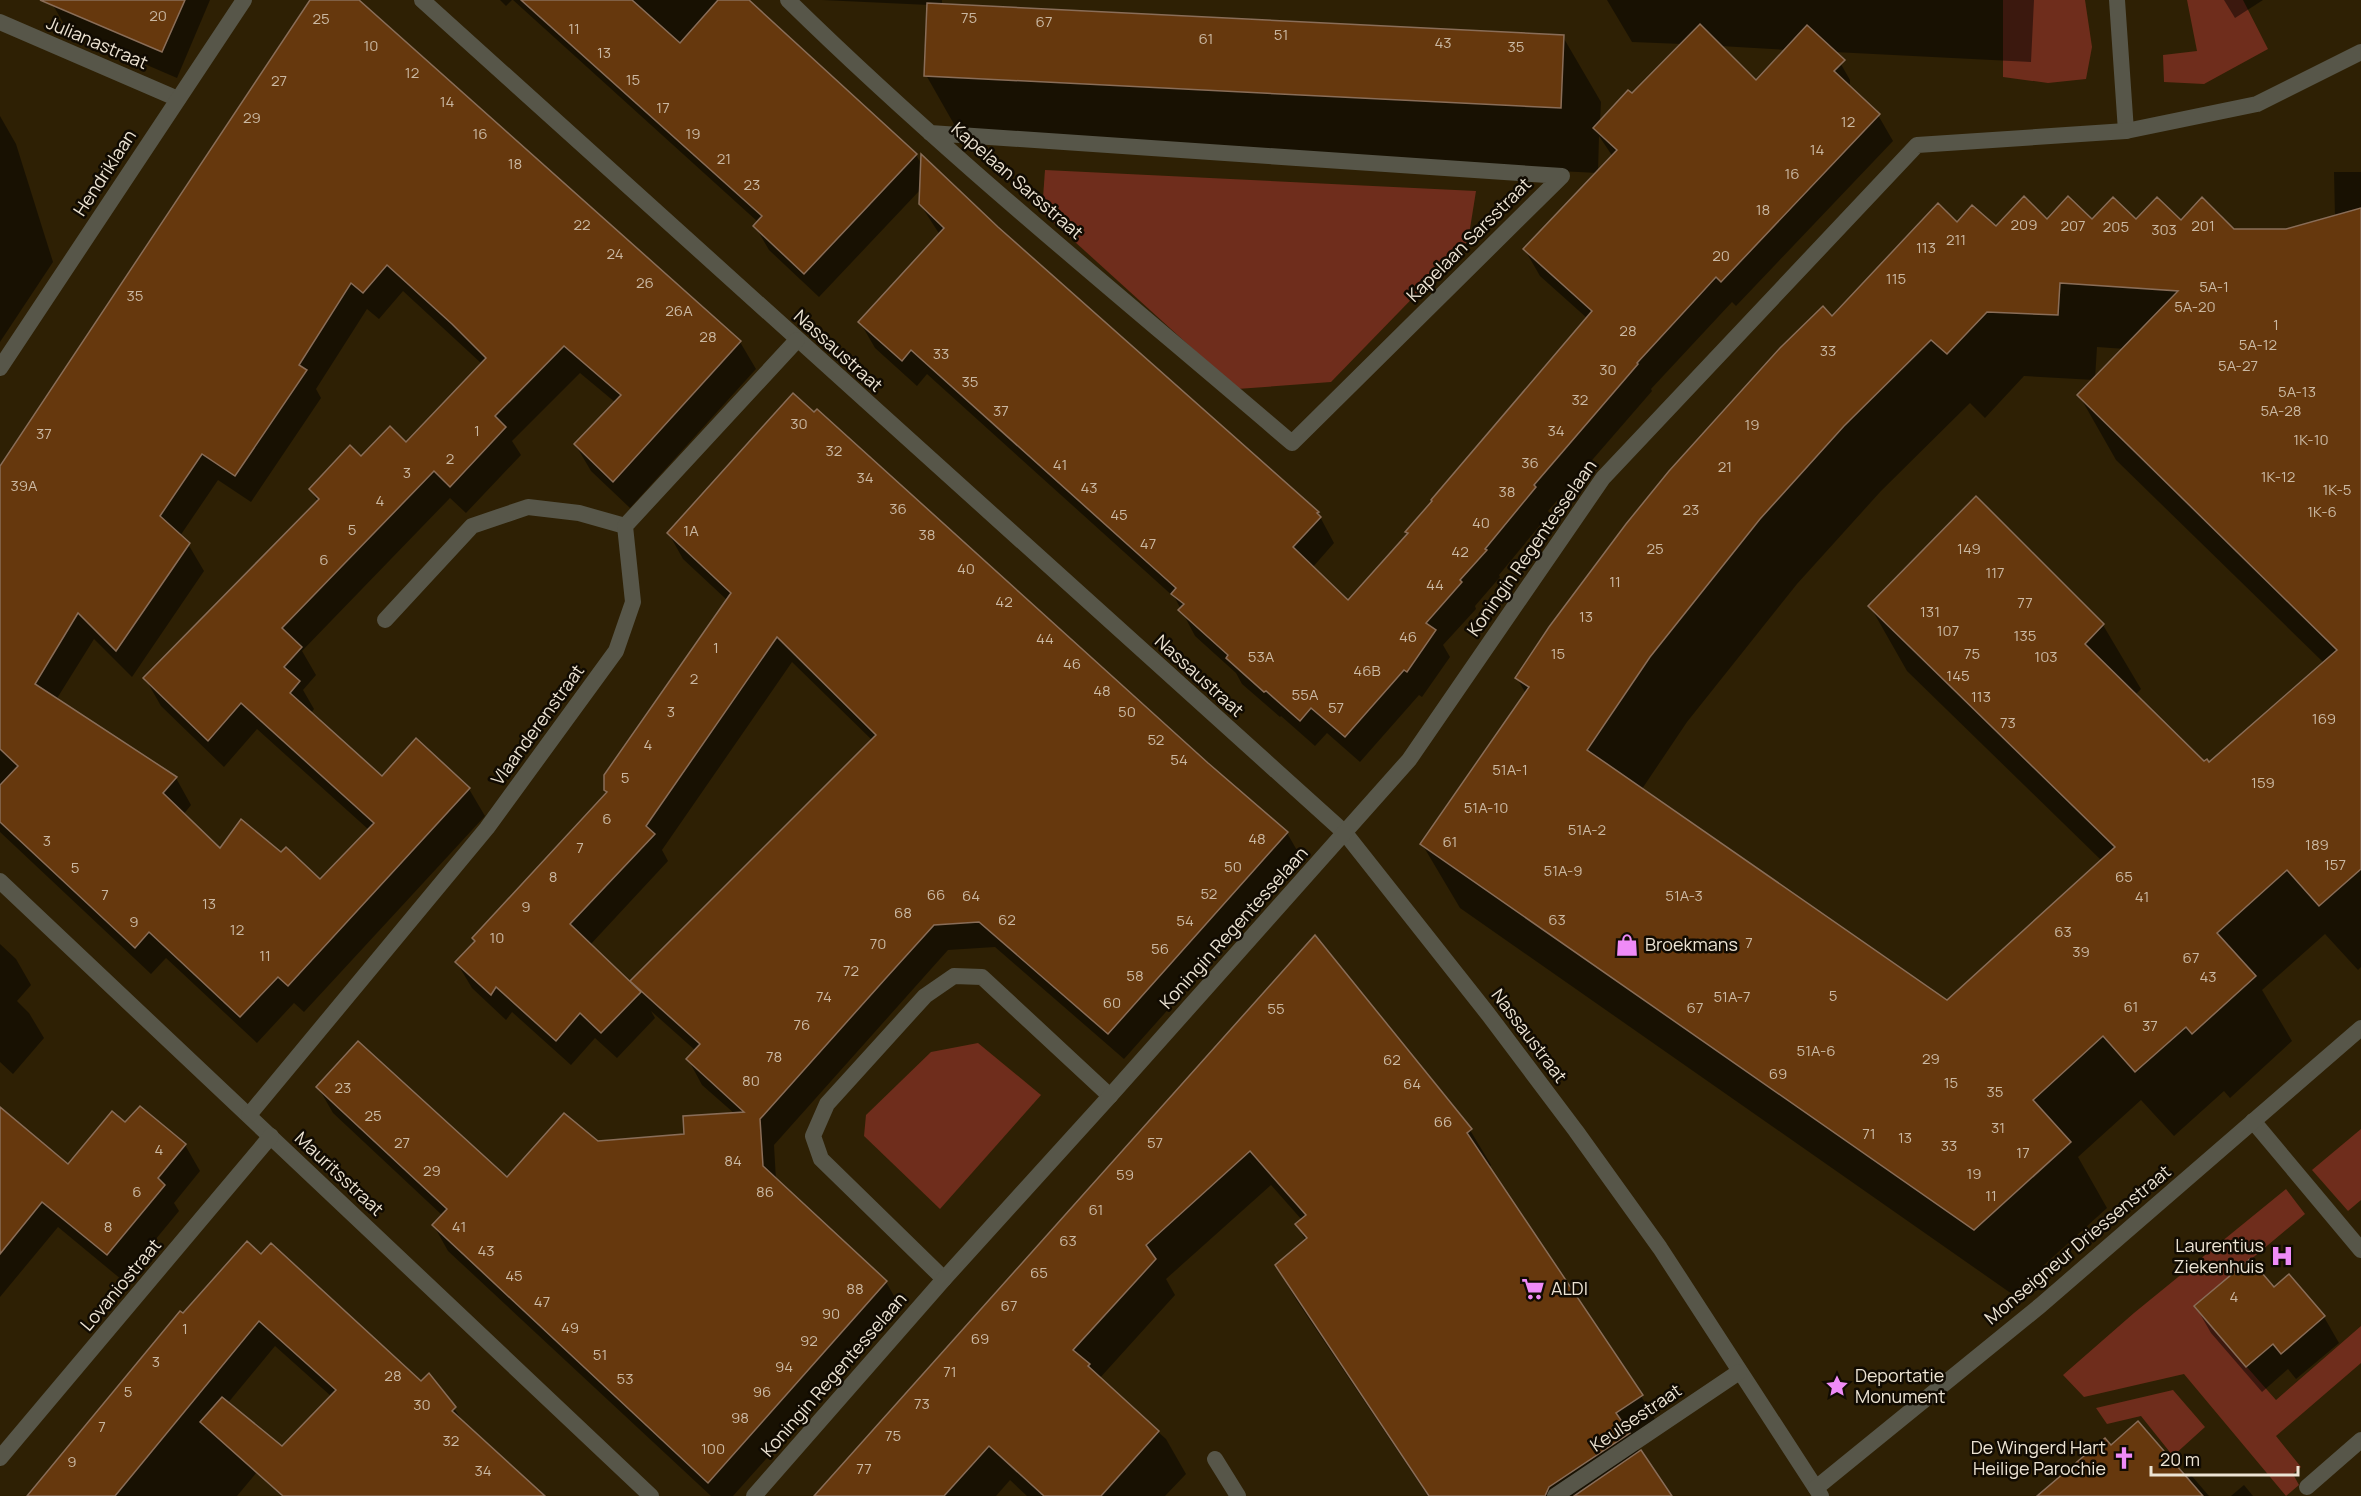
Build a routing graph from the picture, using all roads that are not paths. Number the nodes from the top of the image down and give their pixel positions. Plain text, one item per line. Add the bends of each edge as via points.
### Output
1 (244, 0) edge
2 (422, 0) edge
3 (788, 0) edge
4 (2117, 0) edge
5 (0, 22) edge
6 (2361, 52) edge
7 (178, 99) junction
8 (2127, 131) junction
9 (930, 133) junction
10 (797, 340) junction
11 (0, 369) edge
12 (625, 526) junction
13 (385, 620) dead end
14 (1345, 833) junction
15 (0, 880) edge
16 (2360, 1029) edge
17 (1110, 1096) junction
18 (249, 1114) junction
19 (2253, 1121) junction
20 (271, 1136) junction
21 (2361, 1250) edge
22 (944, 1279) junction
23 (1738, 1372) junction
24 (2361, 1440) edge
25 (0, 1458) edge
26 (1215, 1459) dead end
27 (2307, 1487) dead end
28 (1819, 1492) edge
29 (651, 1496) edge
30 (754, 1496) edge
31 (1238, 1496) edge
32 (1555, 1496) edge

1 - 7 street, Hendriklaan
2 - 10 street, Nassaustraat
3 - 9 street, Kapelaan Sarsstraat
4 - 8 street
5 - 7 street, Julianastraat
6 - 8 street, Koningin Regentesselaan via 2257,104
7 - 11 street, Hendriklaan
8 - 14 street, Koningin Regentesselaan via 1917,145 1603,478 1409,760
9 - 9 street, Kapelaan Sarsstraat via 1292,443 1562,176 1145,147
10 - 12 street
10 - 14 street, Nassaustraat
12 - 13 street via 579,513 528,507 472,526
12 - 18 street, Vlaanderenstraat via 633,602 616,651 487,828
14 - 17 street, Koningin Regentesselaan
14 - 23 street, Nassaustraat via 1576,1131 1660,1248
15 - 18 street, Mauritsstraat
16 - 19 street, Monseigneur Driessenstraat
17 - 22 street, Koningin Regentesselaan
17 - 22 street via 982,977 954,976 925,996 827,1104 813,1136 821,1159
18 - 20 street, Mauritsstraat
19 - 21 street
19 - 28 street, Monseigneur Driessenstraat
20 - 25 street, Lovaniostraat
20 - 29 street, Mauritsstraat
22 - 30 street, Koningin Regentesselaan
23 - 28 street, Nassaustraat
23 - 32 street, Keulsestraat
24 - 27 street
26 - 31 street

